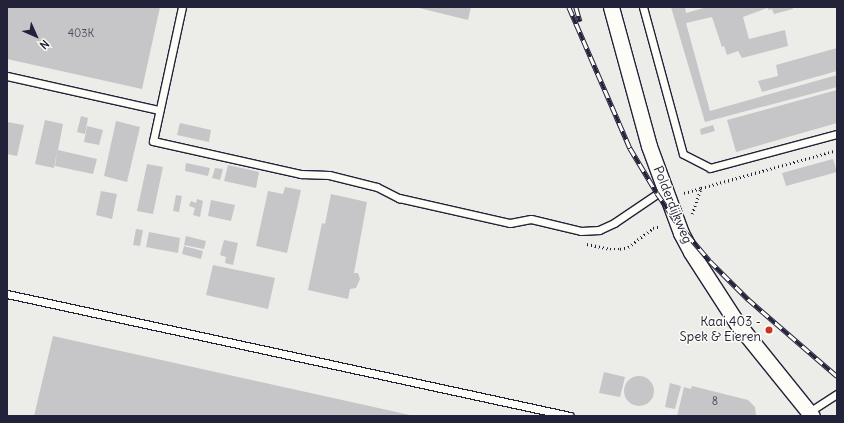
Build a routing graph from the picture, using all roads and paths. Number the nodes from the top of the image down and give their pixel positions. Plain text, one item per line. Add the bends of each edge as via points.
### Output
1 (182, 7) edge
2 (611, 7) edge
3 (643, 7) edge
4 (7, 76) edge
5 (159, 110) junction
6 (837, 134) edge
7 (837, 150) edge
8 (701, 188) junction
9 (664, 189) junction
10 (681, 194) dead end
11 (689, 216) dead end
12 (7, 294) edge
13 (837, 394) edge
14 (811, 414) edge
15 (570, 416) edge

1 - 5 lane
2 - 9 street, Polderdijkweg via 649,146
3 - 6 lane via 683,154 710,168
4 - 5 lane
5 - 9 lane via 153,141 301,174 329,175 377,187 399,198 510,223 531,219 581,231 599,230 628,215
7 - 8 path
8 - 10 path
8 - 11 path via 696,207
9 - 14 street, Polderdijkweg via 688,245 733,316
12 - 15 lane
13 - 14 lane

